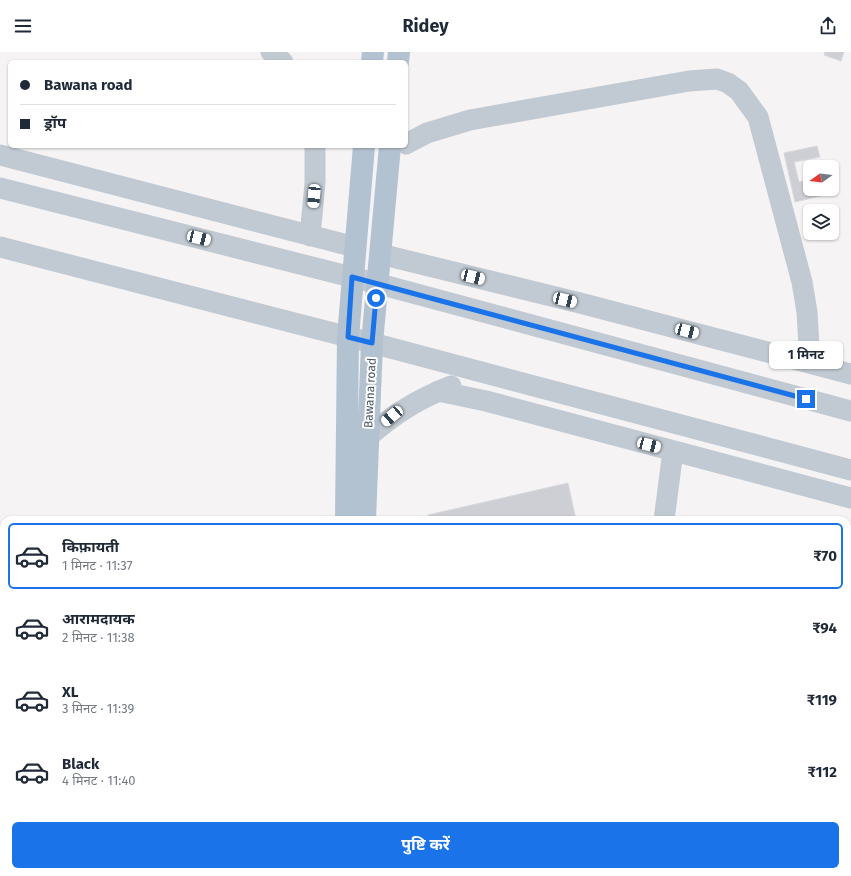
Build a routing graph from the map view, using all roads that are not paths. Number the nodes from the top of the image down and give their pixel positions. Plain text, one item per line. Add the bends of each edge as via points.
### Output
1 (271, 52) edge
2 (281, 60) edge
3 (408, 142) edge
4 (315, 148) edge
5 (364, 148) edge
6 (397, 148) edge
7 (0, 155) edge
8 (0, 188) edge
9 (310, 236) junction
10 (0, 247) edge
11 (355, 247) junction
12 (380, 254) junction
13 (352, 277) junction
14 (378, 284) junction
15 (348, 337) junction
16 (372, 343) junction
17 (810, 364) junction
18 (485, 373) junction
19 (851, 374) edge
20 (438, 391) junction
21 (851, 411) edge
22 (368, 437) junction
23 (673, 451) junction
24 (851, 470) edge
25 (851, 498) edge
26 (346, 516) edge
27 (365, 516) edge
28 (665, 516) edge

1 - 2 street
3 - 17 street via 446,126 478,119 689,81 717,79 728,83 739,91 758,117 802,282 807,312
4 - 9 street
5 - 11 main road, Bawana road
6 - 12 main road, Bawana road
7 - 9 street
8 - 13 street
9 - 11 street
10 - 15 street
11 - 13 main road, Bawana road
12 - 14 main road, Bawana road
12 - 17 street via 580,303
13 - 14 street
13 - 15 main road, Bawana road
14 - 16 main road, Bawana road
14 - 21 street
15 - 16 street
15 - 26 main road, Bawana road
16 - 18 street
16 - 22 main road, Bawana road
17 - 19 street
18 - 20 street
18 - 24 street
20 - 22 street via 392,416
20 - 23 street via 486,401
22 - 27 main road, Bawana road
23 - 25 street
23 - 28 street

